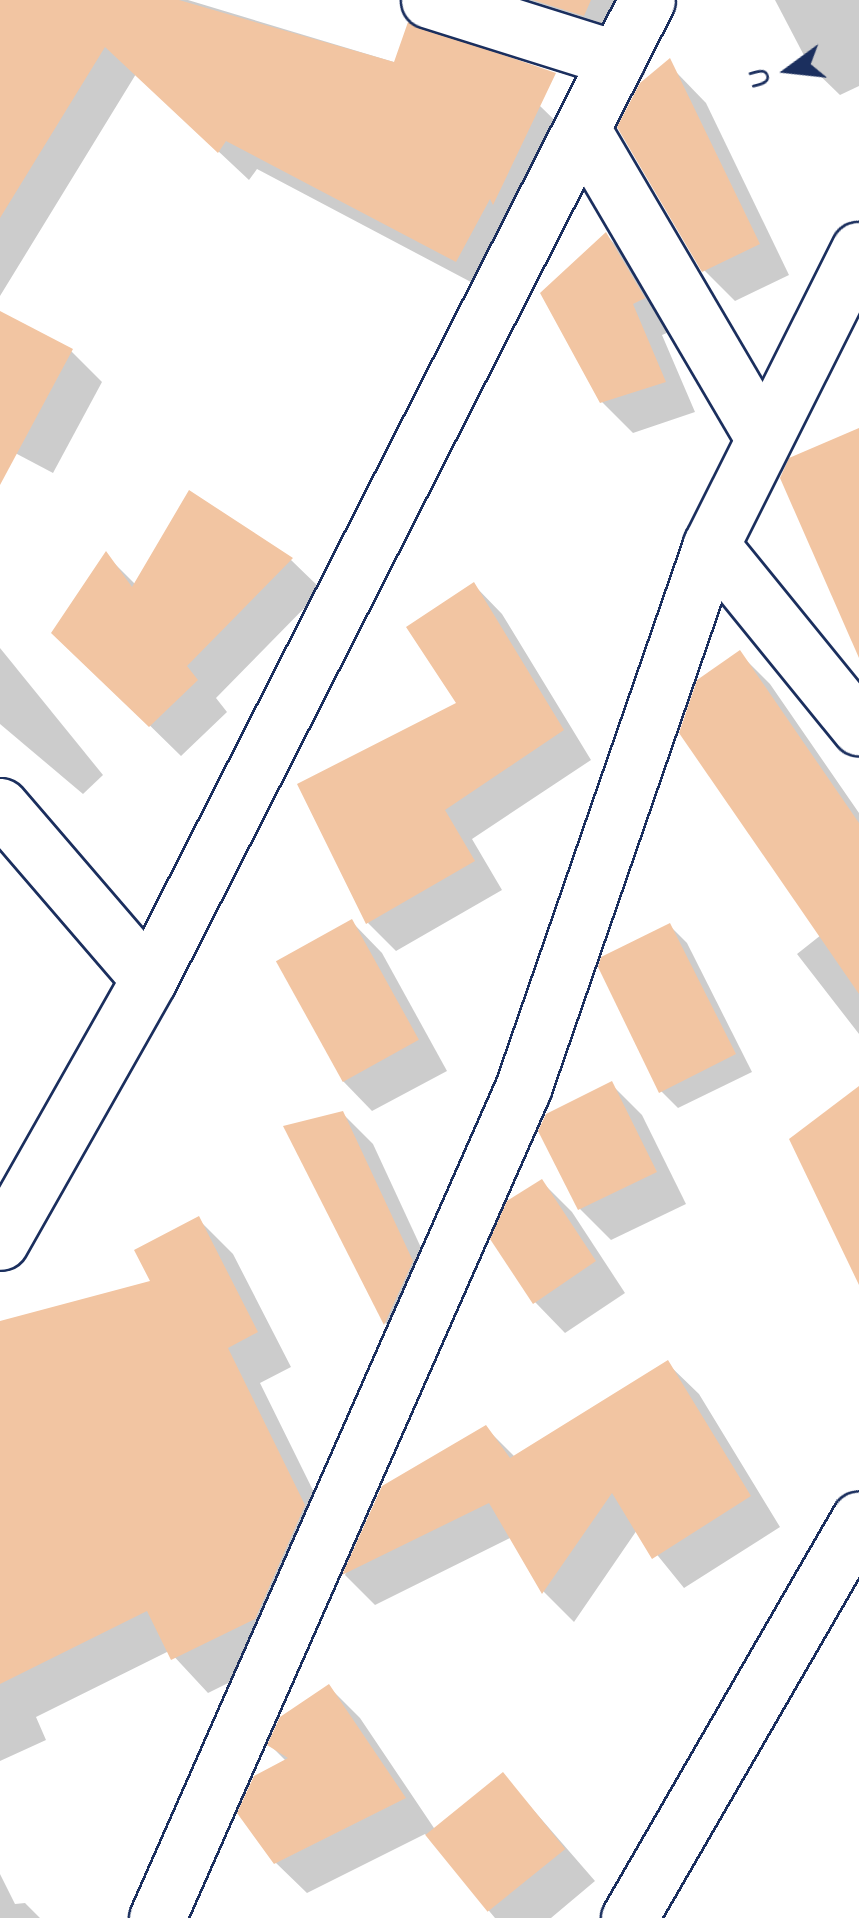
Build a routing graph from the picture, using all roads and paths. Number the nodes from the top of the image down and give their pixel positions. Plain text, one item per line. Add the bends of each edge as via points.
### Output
1 (429, 0) edge
2 (647, 0) edge
3 (618, 59) junction
4 (582, 129) junction
5 (859, 250) edge
6 (762, 436) junction
7 (712, 545) junction
8 (859, 726) edge
9 (0, 806) edge
10 (149, 979) junction
11 (0, 1242) edge
12 (859, 1520) edge
13 (157, 1918) edge
14 (630, 1918) edge

1 - 3 street
2 - 3 street
3 - 4 street
4 - 6 street
4 - 10 street
5 - 6 street
6 - 7 street
7 - 8 street
7 - 13 street via 523,1088
9 - 10 street
10 - 11 street
12 - 14 street

